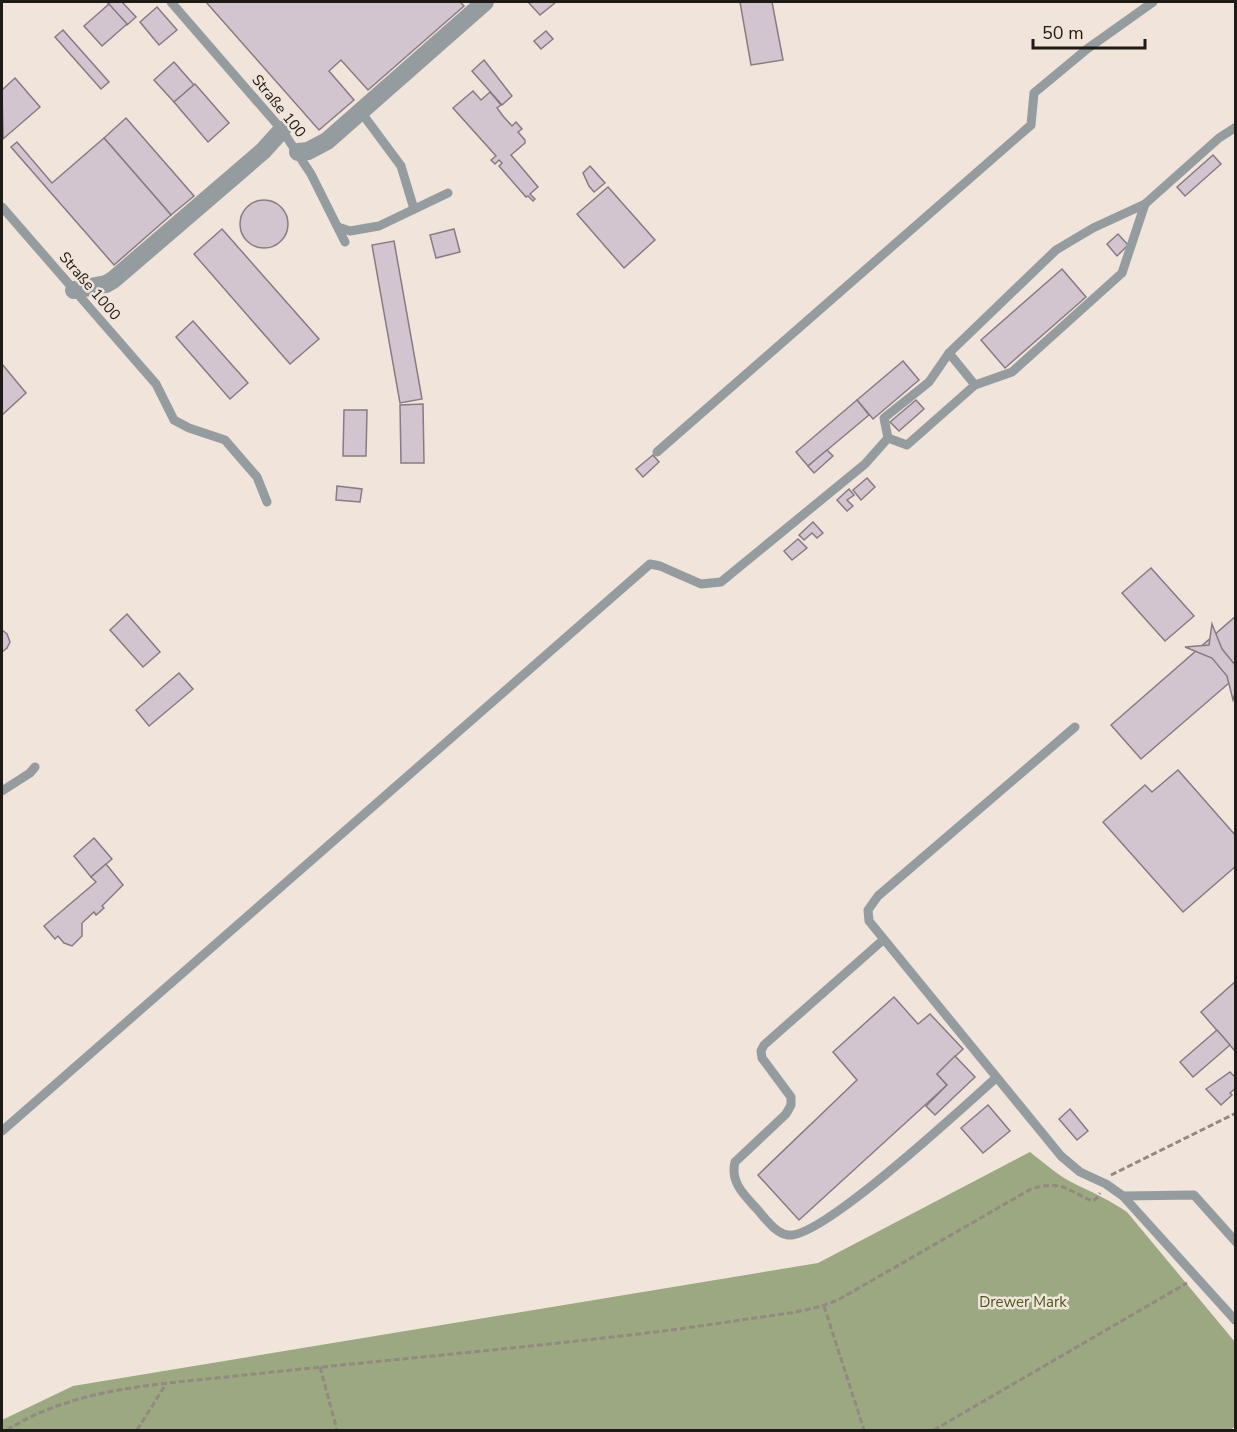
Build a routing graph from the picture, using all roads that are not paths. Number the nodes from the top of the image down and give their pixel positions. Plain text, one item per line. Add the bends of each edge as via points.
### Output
1 (171, 2) edge
2 (485, 2) edge
3 (1153, 2) edge
4 (361, 112) junction
5 (1236, 128) edge
6 (282, 130) junction
7 (298, 152) junction
8 (448, 193) dead end
9 (1145, 204) junction
10 (2, 207) edge
11 (414, 209) junction
12 (338, 227) junction
13 (345, 242) dead end
14 (74, 290) junction
15 (949, 352) junction
16 (975, 385) junction
17 (888, 438) junction
18 (657, 452) dead end
19 (267, 502) dead end
20 (1075, 727) dead end
21 (35, 767) dead end
22 (2, 791) edge
23 (883, 940) junction
24 (996, 1078) junction
25 (2, 1131) edge
26 (1123, 1196) junction
27 (1236, 1242) edge
28 (1236, 1321) edge

1 - 6 lane, Straße 100
2 - 4 street
3 - 18 lane via 1034,93 1031,125
4 - 7 street via 327,141
4 - 11 lane via 401,166
5 - 9 lane via 1219,138
6 - 7 lane, Straße 100
6 - 14 street via 263,151 113,280
7 - 12 lane, Straße 100
8 - 11 lane
9 - 15 lane via 1056,249
9 - 16 lane via 1122,273 1012,372
10 - 14 lane, Straße 1000
11 - 12 lane via 364,230
12 - 13 lane, Straße 100
14 - 19 lane, Straße 1000 via 156,384 174,420 225,440 257,477
15 - 16 lane
15 - 17 lane via 930,382 885,418
16 - 17 lane via 907,445
17 - 25 lane via 865,464 721,582 701,584 651,564
20 - 23 lane via 878,896 867,915
21 - 22 lane
23 - 24 lane
23 - 24 lane via 761,1051 791,1097 791,1105 735,1162 734,1181 752,1203 774,1229 786,1235 802,1233 859,1196
24 - 26 lane via 1061,1156 1080,1172
26 - 27 lane via 1194,1195
26 - 28 lane

